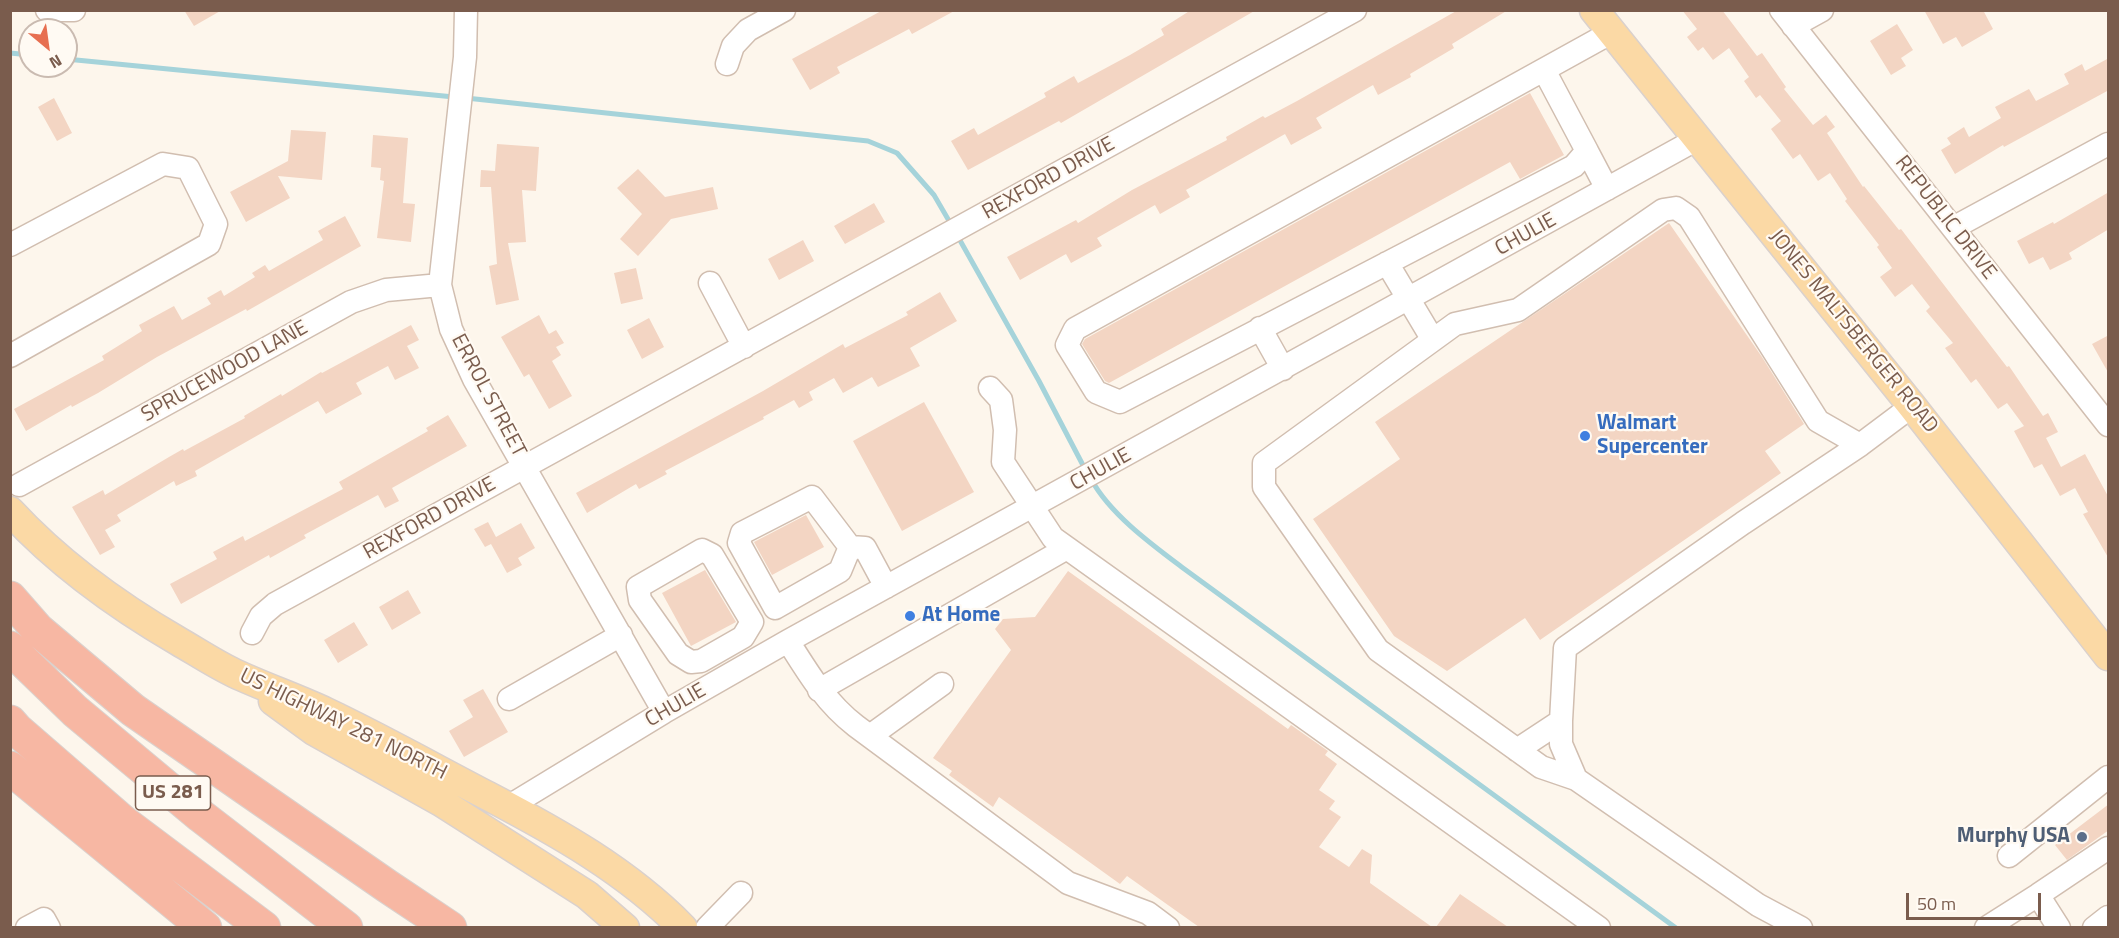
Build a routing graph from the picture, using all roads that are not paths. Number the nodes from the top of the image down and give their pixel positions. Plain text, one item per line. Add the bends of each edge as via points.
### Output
1 (47, 10) edge
2 (466, 10) edge
3 (784, 10) edge
4 (1355, 10) edge
5 (1594, 10) edge
6 (1822, 10) edge
7 (73, 11) edge
8 (1787, 18) edge
9 (1612, 32) junction
10 (727, 64) dead end
11 (1544, 70) junction
12 (1697, 140) junction
13 (2109, 144) edge
14 (1587, 151) junction
15 (1607, 189) junction
16 (1526, 190) junction
17 (1544, 225) junction
18 (1953, 228) junction
19 (10, 244) edge
20 (1387, 263) junction
21 (710, 283) dead end
22 (440, 285) junction
23 (1408, 301) junction
24 (1260, 328) junction
25 (1433, 340) junction
26 (744, 346) junction
27 (10, 356) edge
28 (1283, 369) junction
29 (990, 388) dead end
30 (1912, 406) junction
31 (2109, 425) edge
32 (1860, 445) junction
33 (525, 467) junction
34 (15, 498) edge
35 (1032, 507) junction
36 (850, 547) junction
37 (1067, 548) junction
38 (638, 587) junction
39 (886, 587) junction
40 (10, 598) edge
41 (604, 606) junction
42 (252, 633) dead end
43 (621, 635) junction
44 (788, 641) junction
45 (727, 646) junction
46 (10, 648) edge
47 (2109, 656) edge
48 (740, 669) junction
49 (232, 672) junction
50 (942, 684) dead end
51 (819, 690) junction
52 (509, 699) dead end
53 (664, 712) junction
54 (1561, 721) junction
55 (10, 722) edge
56 (870, 736) junction
57 (1516, 750) junction
58 (10, 768) edge
59 (2109, 777) edge
60 (1576, 779) junction
61 (508, 807) junction
62 (2109, 848) edge
63 (2009, 856) dead end
64 (741, 893) dead end
65 (2038, 895) junction
66 (2109, 917) edge
67 (27, 927) edge
68 (49, 927) edge
69 (205, 927) edge
70 (264, 927) edge
71 (346, 927) edge
72 (450, 927) edge
73 (625, 927) edge
74 (683, 927) edge
75 (707, 927) edge
76 (1168, 927) edge
77 (1599, 927) edge
78 (1801, 927) edge
79 (1986, 927) edge
80 (2059, 927) edge
81 (2094, 927) edge

1 - 7 street
2 - 22 street, ERROL STREET via 465,57
3 - 10 street via 748,30 733,46
4 - 26 street, REXFORD DRIVE
5 - 9 main road, JONES MALTSBERGER ROAD
6 - 8 street
8 - 18 street, REPUBLIC DRIVE
9 - 11 street
9 - 12 main road, JONES MALTSBERGER ROAD
11 - 14 street
11 - 24 street via 1075,329 1067,345 1096,392 1120,402
12 - 15 street, CHULIE
12 - 30 main road, JONES MALTSBERGER ROAD
13 - 18 street
14 - 15 street
14 - 16 street via 1574,166
15 - 17 street, CHULIE
16 - 17 street
16 - 20 street
17 - 23 street, CHULIE
18 - 31 street, REPUBLIC DRIVE
19 - 27 street via 163,164 188,168 216,224 209,244
20 - 23 street
20 - 24 street
21 - 26 street
22 - 33 street, ERROL STREET via 451,329 474,379
22 - 34 street, SPRUCEWOOD LANE via 386,290 351,302
23 - 25 street
23 - 28 street, CHULIE
24 - 28 street
25 - 32 street via 1455,324 1518,310 1664,210 1676,207 1689,217 1818,421
25 - 57 street via 1264,463 1264,487 1378,650
26 - 33 street, REXFORD DRIVE
28 - 35 street, CHULIE
29 - 35 street via 1001,400 1005,430 1003,462
30 - 32 street
30 - 47 main road, JONES MALTSBERGER ROAD
32 - 54 street via 1565,648
33 - 41 street, ERROL STREET
33 - 42 street, REXFORD DRIVE via 274,604 261,616
34 - 49 main road, US HIGHWAY 281 NORTH via 27,529 76,573 114,602
35 - 37 street via 1053,538
35 - 39 street, CHULIE
36 - 36 street via 840,572 775,608 739,543 742,533 812,497
36 - 39 street via 865,548
37 - 51 street
37 - 77 street
38 - 41 street
38 - 45 street via 640,600 678,654 691,662 701,661
38 - 45 street via 702,550 712,555 752,622 743,637
39 - 44 street, CHULIE
40 - 72 highway via 38,630 133,710
41 - 43 street, ERROL STREET
43 - 52 street
43 - 53 street, ERROL STREET
44 - 48 street, CHULIE
44 - 51 street
45 - 48 street
46 - 71 highway, US 281 via 75,711 165,786
48 - 53 street, CHULIE
49 - 61 main road, US HIGHWAY 281 NORTH via 325,712
49 - 73 main road via 314,731 441,802 567,883
50 - 56 street
51 - 56 street via 840,714
53 - 61 street, CHULIE
54 - 57 street
54 - 60 street via 1561,744
55 - 70 highway, US 281 via 123,822
56 - 76 street via 1068,883 1148,913
57 - 60 street via 1541,767
58 - 69 highway
59 - 63 street
60 - 78 street via 1758,905
61 - 74 main road, US HIGHWAY 281 NORTH via 589,852 642,890
62 - 65 street
64 - 75 street
65 - 79 street
65 - 80 street
66 - 81 street
67 - 68 street via 44,919

